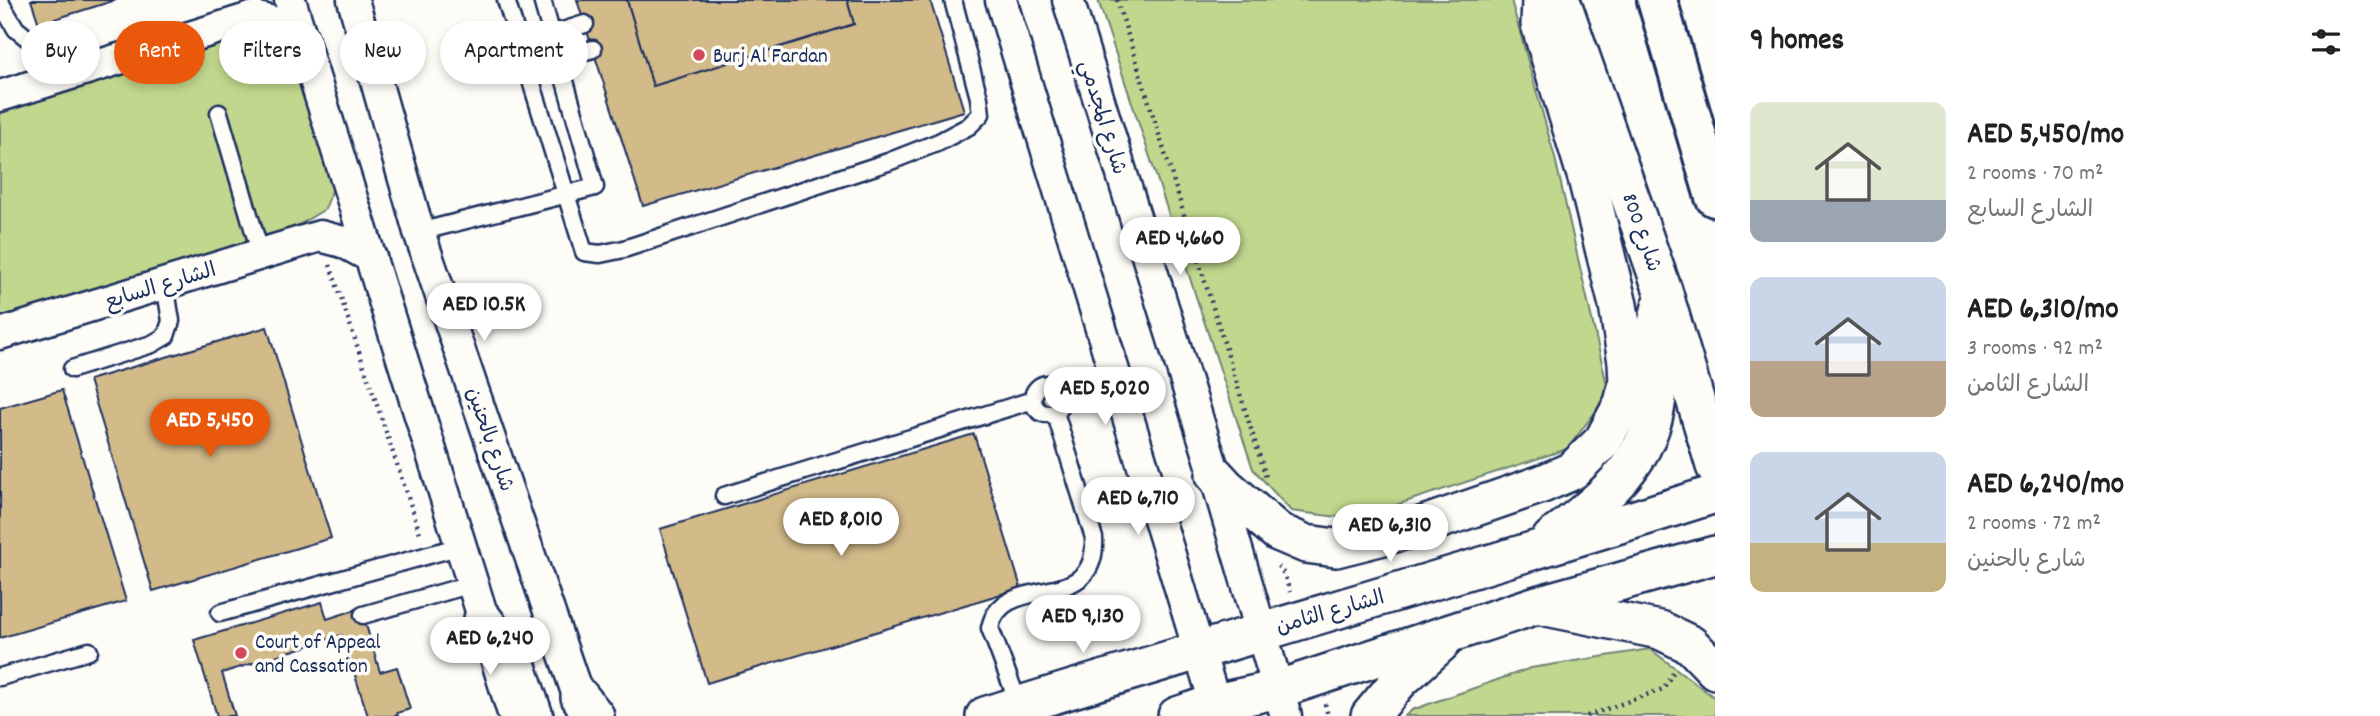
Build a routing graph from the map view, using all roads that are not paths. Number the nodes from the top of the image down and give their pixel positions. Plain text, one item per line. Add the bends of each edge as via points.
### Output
1 (290, 0) edge
2 (353, 0) edge
3 (506, 0) edge
4 (542, 0) edge
5 (953, 0) edge
6 (1001, 0) edge
7 (1068, 0) edge
8 (1541, 0) edge
9 (1561, 0) edge
10 (1657, 0) edge
11 (0, 2) edge
12 (260, 9) edge
13 (275, 21) edge
14 (297, 21) edge
15 (549, 21) edge
16 (21, 33) edge
17 (593, 49) dead end
18 (588, 50) edge
19 (100, 64) edge
20 (40, 84) edge
21 (317, 84) edge
22 (566, 84) edge
23 (0, 96) edge
24 (219, 113) dead end
25 (348, 183) junction
26 (565, 195) junction
27 (1715, 197) edge
28 (419, 232) junction
29 (320, 236) junction
30 (261, 255) junction
31 (371, 257) junction
32 (165, 284) junction
33 (1664, 291) junction
34 (0, 334) edge
35 (72, 369) dead end
36 (1115, 371) junction
37 (1062, 392) junction
38 (1033, 400) junction
39 (1055, 412) junction
40 (1715, 466) edge
41 (1215, 475) junction
42 (1715, 495) edge
43 (724, 496) dead end
44 (461, 546) junction
45 (1533, 552) junction
46 (1715, 555) edge
47 (472, 584) junction
48 (1537, 605) junction
49 (219, 613) dead end
50 (363, 615) dead end
51 (484, 619) joint
52 (1263, 631) junction
53 (1452, 633) junction
54 (1198, 649) junction
55 (89, 651) dead end
56 (1703, 658) edge
57 (0, 677) edge
58 (1282, 703) edge
59 (587, 710) edge
60 (1217, 710) edge
61 (1002, 711) edge
62 (517, 714) edge
63 (1177, 716) edge
64 (1370, 716) edge

1 - 14 street
2 - 28 street, شارع بالحنين
3 - 26 lane
4 - 15 lane
5 - 26 lane via 981,114 939,142 666,236 600,254 584,252
6 - 36 street
7 - 41 street, شارع المجدمي
8 - 41 street via 1540,24 1587,178 1627,362 1623,402 1602,441 1572,471 1542,484 1415,528 1336,548 1306,544 1278,532
9 - 33 street, شارع 800
10 - 27 highway
11 - 16 lane
12 - 13 street
12 - 19 street
17 - 18 lane
20 - 23 street
21 - 25 street
22 - 26 lane via 595,187
24 - 30 lane
25 - 29 street
25 - 31 street
26 - 28 lane
28 - 59 street, شارع بالحنين
29 - 30 street, الشارع السابع
29 - 31 street via 344,242
30 - 32 street, الشارع السابع
31 - 44 street
32 - 34 street, الشارع السابع
32 - 35 lane via 171,321 166,336
33 - 40 street, شارع 800
33 - 45 street via 1656,332 1657,395 1645,444 1604,496
36 - 37 lane
36 - 54 street
37 - 38 lane via 1053,384 1041,386
37 - 39 lane via 1063,404
38 - 39 lane via 1038,410
38 - 43 lane
39 - 61 lane via 1094,548 1087,569 1071,584 1013,600 993,615 990,628
41 - 52 street, شارع المجدمي
42 - 45 street, الشارع الثامن
44 - 47 street
44 - 49 lane
45 - 52 street, الشارع الثامن
46 - 48 street
47 - 50 lane
47 - 51 street
48 - 53 street
48 - 56 street via 1660,630
51 - 62 street via 516,664
52 - 54 street, الشارع الثامن
52 - 58 street, شارع المجدمي
53 - 58 street
53 - 64 street via 1400,680
54 - 60 street
54 - 61 street, الشارع الثامن
55 - 57 lane
58 - 60 street
60 - 63 street

